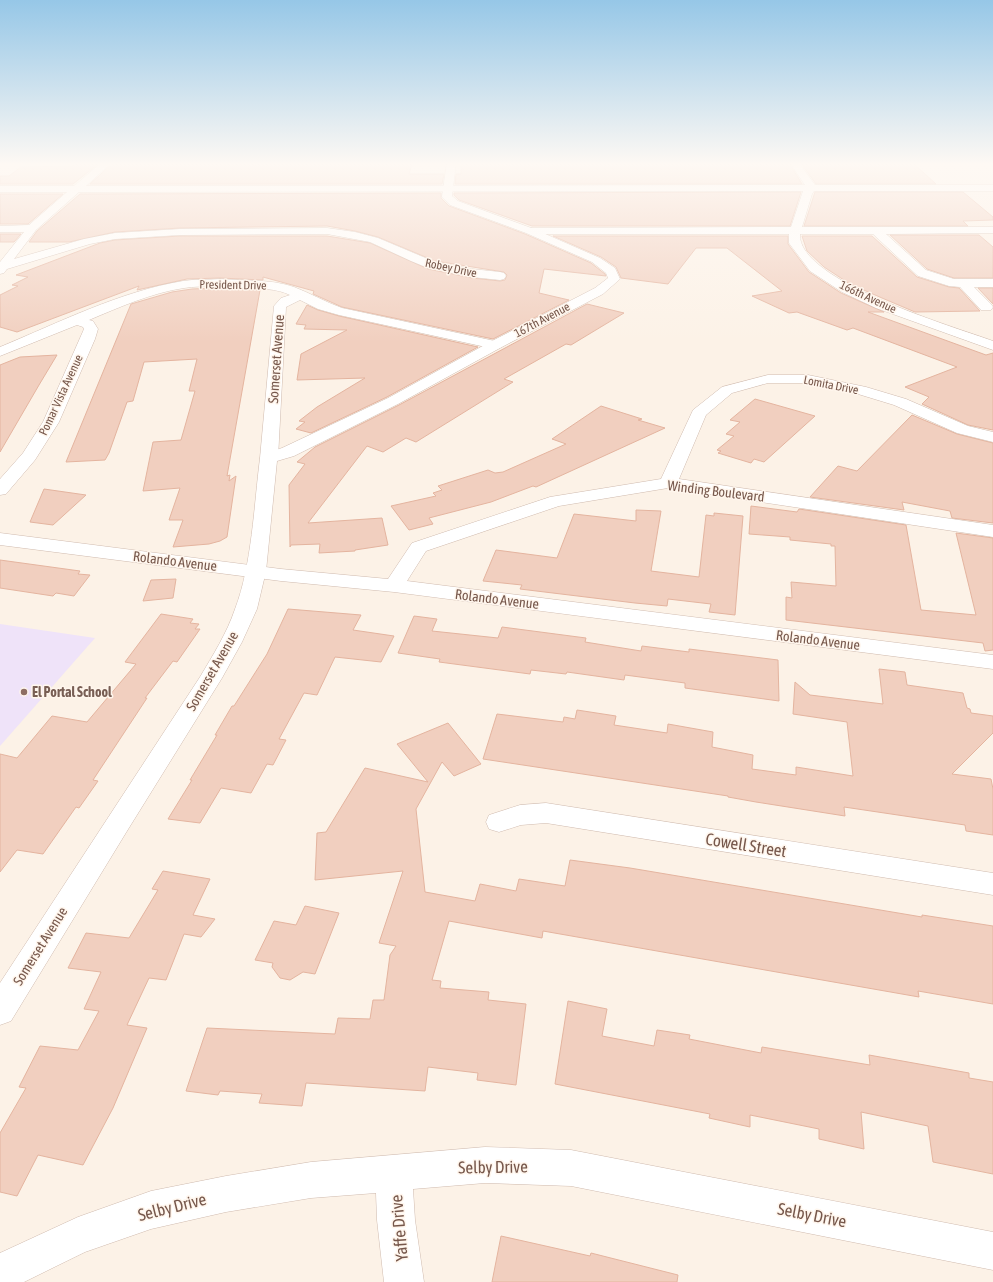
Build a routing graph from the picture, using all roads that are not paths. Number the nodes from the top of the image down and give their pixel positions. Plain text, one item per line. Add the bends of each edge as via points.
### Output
1 (38, 223) edge
2 (510, 223) edge
3 (799, 223) edge
4 (32, 228) junction
5 (0, 229) edge
6 (797, 229) junction
7 (530, 230) junction
8 (876, 230) junction
9 (993, 230) edge
10 (2, 268) edge
11 (500, 276) dead end
12 (964, 283) junction
13 (993, 283) edge
14 (301, 295) junction
15 (986, 307) dead end
16 (77, 320) junction
17 (494, 345) junction
18 (993, 346) edge
19 (0, 352) edge
20 (993, 437) edge
21 (269, 458) junction
22 (668, 482) junction
23 (0, 490) edge
24 (993, 531) edge
25 (0, 539) edge
26 (256, 571) junction
27 (394, 586) junction
28 (993, 662) edge
29 (499, 822) dead end
30 (993, 884) edge
31 (0, 1011) edge
32 (394, 1173) junction
33 (993, 1251) edge
34 (0, 1273) edge
35 (404, 1282) edge

1 - 4 street
2 - 7 street, 167th Avenue
3 - 6 street, 166th Avenue
4 - 5 street
4 - 10 street
6 - 7 street
6 - 8 street
6 - 18 street, 166th Avenue via 794,235 795,243 814,268 846,289 881,306
7 - 17 street, 167th Avenue via 596,260 611,271 614,279 599,291
8 - 9 street
8 - 12 street via 922,273 937,279
10 - 11 street, Robey Drive via 88,241 115,236 180,232 327,231 374,240 432,265 472,274
12 - 13 street
12 - 15 street
14 - 16 street, President Drive via 281,288 255,284 185,284 144,293
14 - 17 street, President Drive via 339,311
14 - 21 street, Somerset Avenue via 280,306
16 - 19 street, President Drive
16 - 23 street, Pomar Vista Avenue via 88,324 91,329 60,402 40,441
17 - 21 street, 167th Avenue via 393,401 288,452
20 - 22 street, Lomita Drive via 963,430 900,402 861,390 808,379 768,379 727,390 700,413
21 - 26 street, Somerset Avenue
22 - 24 street, Winding Boulevard
22 - 27 street, Winding Boulevard via 556,501 419,547
25 - 26 street, Rolando Avenue
26 - 27 street, Rolando Avenue
26 - 31 street, Somerset Avenue via 246,609 211,678
27 - 28 street, Rolando Avenue
29 - 30 street, Cowell Street via 520,815 546,813
32 - 33 street, Selby Drive via 485,1165 570,1168
32 - 34 street, Selby Drive via 310,1180 151,1210 78,1236
32 - 35 street, Yaffe Drive via 396,1220

